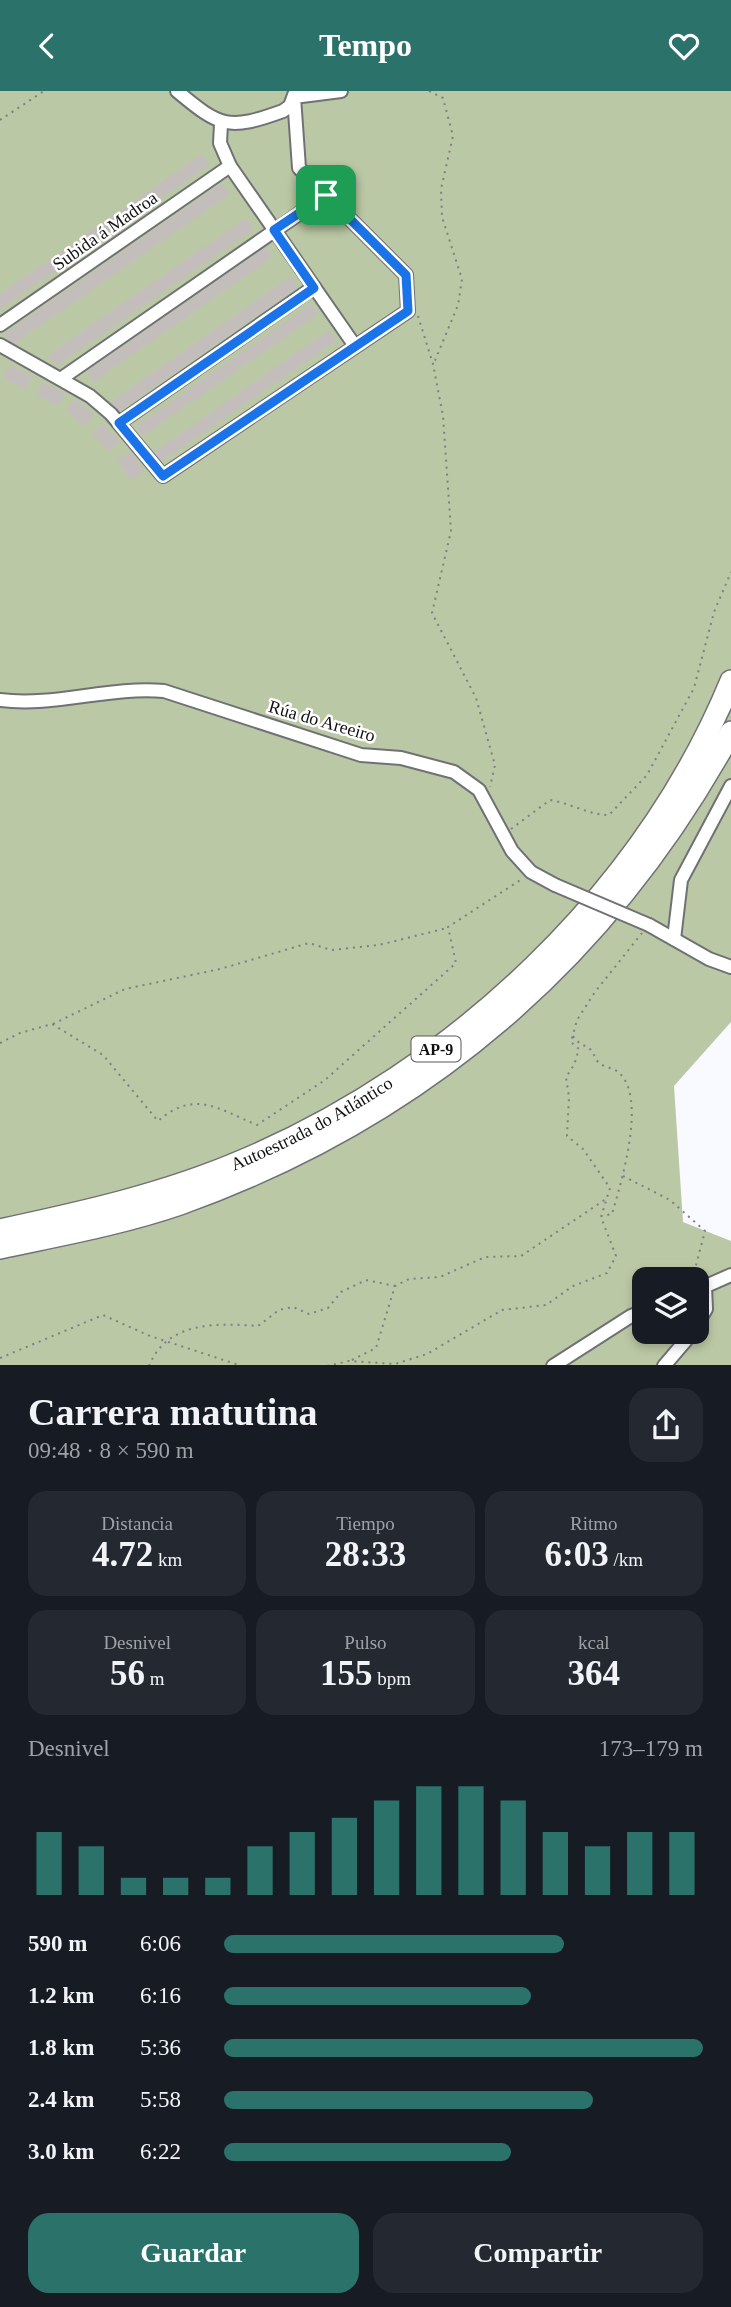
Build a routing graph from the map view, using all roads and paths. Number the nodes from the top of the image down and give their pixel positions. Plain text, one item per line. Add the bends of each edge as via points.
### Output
1 (44, 91) edge
2 (177, 91) edge
3 (341, 91) edge
4 (429, 91) edge
5 (294, 94) edge
6 (0, 120) edge
7 (221, 124) junction
8 (230, 166) junction
9 (326, 195) junction
10 (274, 230) junction
11 (314, 288) junction
12 (417, 314) dead end
13 (0, 325) edge
14 (0, 345) edge
15 (355, 346) junction
16 (433, 364) junction
17 (62, 378) junction
18 (119, 423) junction
19 (731, 572) edge
20 (731, 681) edge
21 (0, 700) edge
22 (731, 732) edge
23 (731, 786) edge
24 (486, 801) junction
25 (502, 837) junction
26 (531, 872) junction
27 (650, 925) junction
28 (449, 927) junction
29 (674, 939) junction
30 (731, 967) edge
31 (52, 1024) junction
32 (573, 1035) junction
33 (0, 1043) edge
34 (623, 1176) junction
35 (606, 1198) junction
36 (601, 1217) junction
37 (0, 1230) edge
38 (0, 1248) edge
39 (696, 1267) edge
40 (731, 1275) edge
41 (709, 1285) edge
42 (395, 1286) junction
43 (632, 1316) edge
44 (166, 1339) junction
45 (683, 1344) edge
46 (0, 1359) edge
47 (349, 1361) junction
48 (149, 1365) edge
49 (239, 1365) edge
50 (331, 1365) edge
51 (395, 1365) edge
52 (555, 1365) edge
53 (665, 1365) edge

1 - 6 path
2 - 7 street
3 - 5 street
4 - 16 path via 443,98 453,136 441,189 442,216 462,279 458,305
5 - 7 street via 290,106 272,115
5 - 9 street via 299,168
7 - 8 street via 220,143
8 - 10 street
8 - 13 street, Subida á Madroa
9 - 10 street
9 - 15 street via 408,278 408,311
10 - 11 street
10 - 17 street
11 - 15 street
11 - 18 street
12 - 16 path
14 - 17 street
15 - 18 street via 167,475 158,473
16 - 24 path via 443,416 452,531 432,613 476,698 495,765
17 - 18 street
19 - 25 path via 714,612 694,688 647,775 609,815 550,800
20 - 37 highway, Autoestrada do Atlántico / AP-9 via 696,757 652,825 572,927 475,1020 369,1097 244,1160 112,1206
21 - 24 street, Rúa do Areeiro via 164,691 361,755 401,758 454,772 467,778
22 - 38 highway, Autoestrada do Atlántico / AP-9 via 660,848 587,938 486,1035 426,1079 355,1125 252,1176 115,1223
23 - 29 street via 681,880
24 - 25 street, Rúa do Areeiro
25 - 26 street, Rúa do Areeiro
26 - 27 street, Rúa do Areeiro, bridge
26 - 28 path
27 - 29 street, Rúa do Areeiro
27 - 32 path via 595,992
28 - 31 path via 379,946 331,950 309,943 220,969 125,989
28 - 31 path via 456,963 325,1080 257,1125 199,1102 172,1109 158,1121 103,1055
29 - 30 street, Rúa do Areeiro
31 - 33 path
32 - 34 path via 599,1063 618,1071 628,1084 631,1119
32 - 35 path via 571,1042 579,1049 566,1077 567,1136 583,1149 610,1188
34 - 36 path via 612,1214
34 - 39 path via 670,1200 705,1231
35 - 36 path
35 - 42 path via 521,1256 485,1257 440,1277 409,1279
36 - 51 path via 616,1256 607,1273 573,1286 546,1305 502,1310 427,1354
40 - 41 street
42 - 44 path via 366,1280 341,1292 328,1308 309,1314 293,1307 279,1310 258,1326 217,1322
42 - 47 path via 376,1347
43 - 52 street
44 - 46 path via 103,1315
44 - 48 path
44 - 49 path
45 - 53 street
47 - 50 path
47 - 51 path

